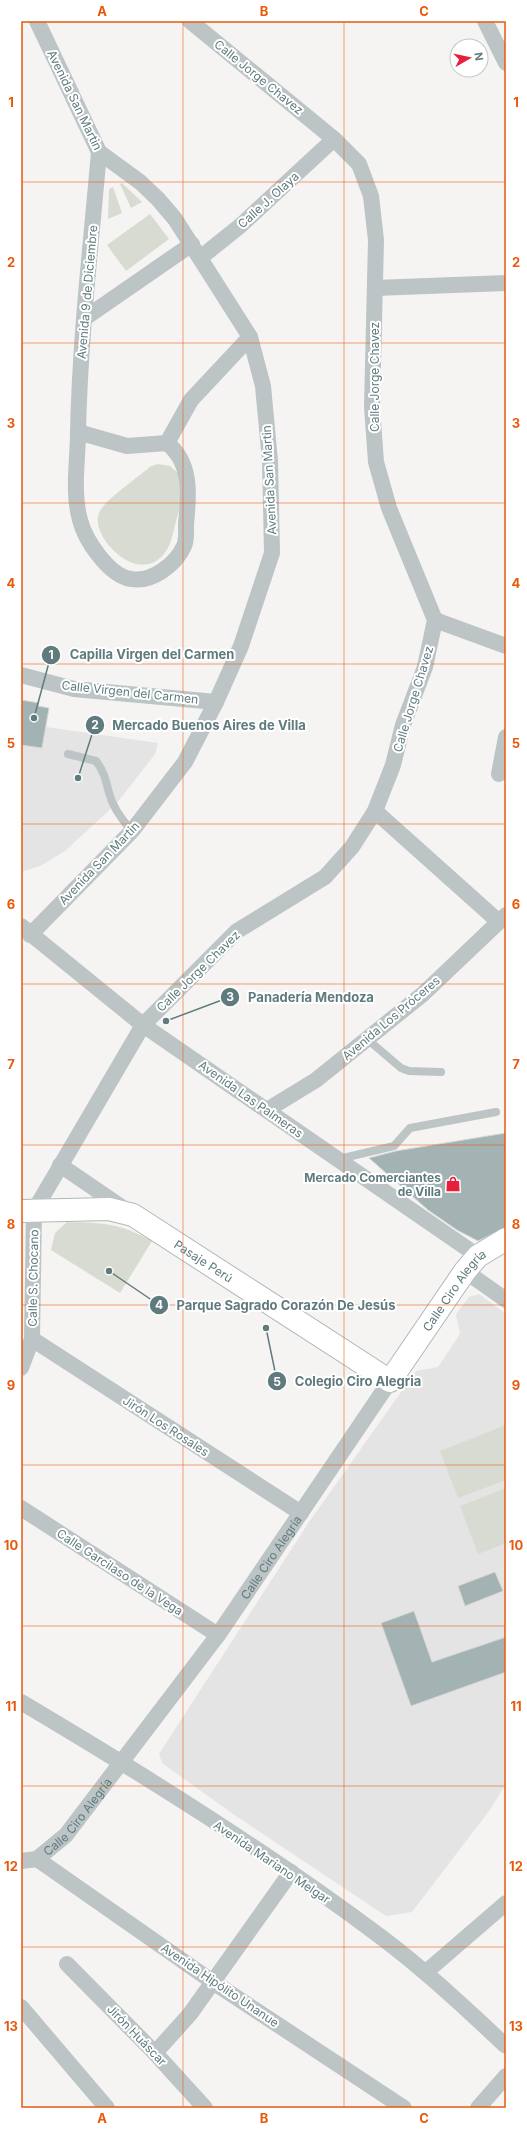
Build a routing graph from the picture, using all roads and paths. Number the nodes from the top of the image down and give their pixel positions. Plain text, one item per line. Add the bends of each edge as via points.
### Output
1 (37, 21) edge
2 (190, 21) edge
3 (485, 21) edge
4 (506, 63) edge
5 (334, 139) junction
6 (99, 152) junction
7 (192, 244) junction
8 (200, 258) junction
9 (506, 283) edge
10 (375, 288) junction
11 (85, 318) junction
12 (250, 337) junction
13 (78, 432) junction
14 (166, 443) junction
15 (435, 620) junction
16 (506, 646) edge
17 (21, 675) edge
18 (216, 702) junction
19 (506, 737) edge
20 (68, 754) dead end
21 (499, 774) dead end
22 (375, 811) junction
23 (132, 831) junction
24 (503, 919) edge
25 (26, 930) edge
26 (143, 1025) junction
27 (367, 1039) junction
28 (441, 1072) dead end
29 (267, 1110) junction
30 (496, 1112) dead end
31 (338, 1159) junction
32 (60, 1165) junction
33 (28, 1211) edge
34 (133, 1215) junction
35 (506, 1239) edge
36 (472, 1264) junction
37 (506, 1300) edge
38 (32, 1339) junction
39 (21, 1368) edge
40 (390, 1381) junction
41 (21, 1508) edge
42 (301, 1512) junction
43 (218, 1636) junction
44 (21, 1702) edge
45 (121, 1762) junction
46 (37, 1859) junction
47 (21, 1861) edge
48 (291, 1872) junction
49 (506, 1903) edge
50 (68, 1964) dead end
51 (426, 1972) junction
52 (213, 1982) junction
53 (21, 2007) edge
54 (506, 2046) edge
55 (156, 2053) junction
56 (506, 2076) edge
57 (107, 2108) edge
58 (205, 2108) edge
59 (404, 2108) edge
60 (478, 2108) edge

1 - 6 street, Avenida San Martin
2 - 5 street, Calle Jorge Chavez
3 - 4 street
5 - 8 street, Calle J. Olaya via 240,226
5 - 10 street, Calle Jorge Chavez via 359,164 370,196 376,240
6 - 7 street, Avenida San Martin via 158,199
6 - 11 street, Avenida 9 de Diciembre
7 - 8 street, Avenida San Martin
7 - 11 street
8 - 12 street, Avenida San Martin
9 - 10 street
10 - 15 street, Calle Jorge Chavez via 372,408 376,462 389,508
11 - 13 street, Avenida 9 de Diciembre via 79,371
12 - 14 street via 191,400
12 - 18 street, Avenida San Martin via 263,386 270,461 272,553 241,646
13 - 14 street via 127,446
13 - 14 street, Avenida 9 de Diciembre via 76,484 79,519 91,546 117,574 132,580 152,576 170,566 184,546 187,475 177,451
15 - 16 street
15 - 22 street, Calle Jorge Chavez via 425,667
17 - 18 street, Calle Virgen del Carmen via 74,689
18 - 23 street, Avenida San Martin via 185,762
19 - 21 street
20 - 23 lane via 96,761 106,779 109,794 119,816
22 - 24 street
22 - 26 street, Calle Jorge Chavez via 352,847 325,877 236,932
23 - 25 street, Avenida San Martin
24 - 27 street, Avenida Los Próceres via 423,994
25 - 26 street, Avenida Las Palmeras
26 - 29 street, Avenida Las Palmeras
26 - 32 street, Calle Jorge Chavez
27 - 28 lane via 401,1068 409,1071
27 - 29 street, Avenida Los Próceres via 316,1080
29 - 31 street, Avenida Las Palmeras
30 - 31 lane via 410,1128 394,1146
31 - 36 street, Avenida Las Palmeras
32 - 33 street, Calle Jorge Chavez
32 - 34 street
33 - 34 street, Pasaje Perú via 109,1209
33 - 38 street, Calle S. Chocano
34 - 40 street, Pasaje Perú
35 - 36 street, Calle Ciro Alegría
36 - 37 street, Avenida Las Palmeras
36 - 40 street, Calle Ciro Alegría
38 - 39 street, Calle S. Chocano
38 - 42 street, Jirón Los Rosales
40 - 42 street, Calle Ciro Alegría
41 - 43 street, Calle Garcilaso de la Vega
42 - 43 street, Calle Ciro Alegría
43 - 45 street, Calle Ciro Alegría
44 - 45 street, Avenida Mariano Melgar
45 - 46 street, Calle Ciro Alegría via 66,1836
45 - 48 street, Avenida Mariano Melgar
46 - 47 street, Calle Ciro Alegría
46 - 52 street, Avenida Hipólito Unanue
48 - 51 street, Avenida Mariano Melgar
48 - 52 street
49 - 51 street
50 - 55 street, Jirón Huáscar
51 - 54 street, Avenida Mariano Melgar
52 - 55 street via 190,2014
52 - 59 street, Avenida Hipólito Unanue
53 - 57 street
55 - 58 street, Jirón Huáscar
56 - 60 street

